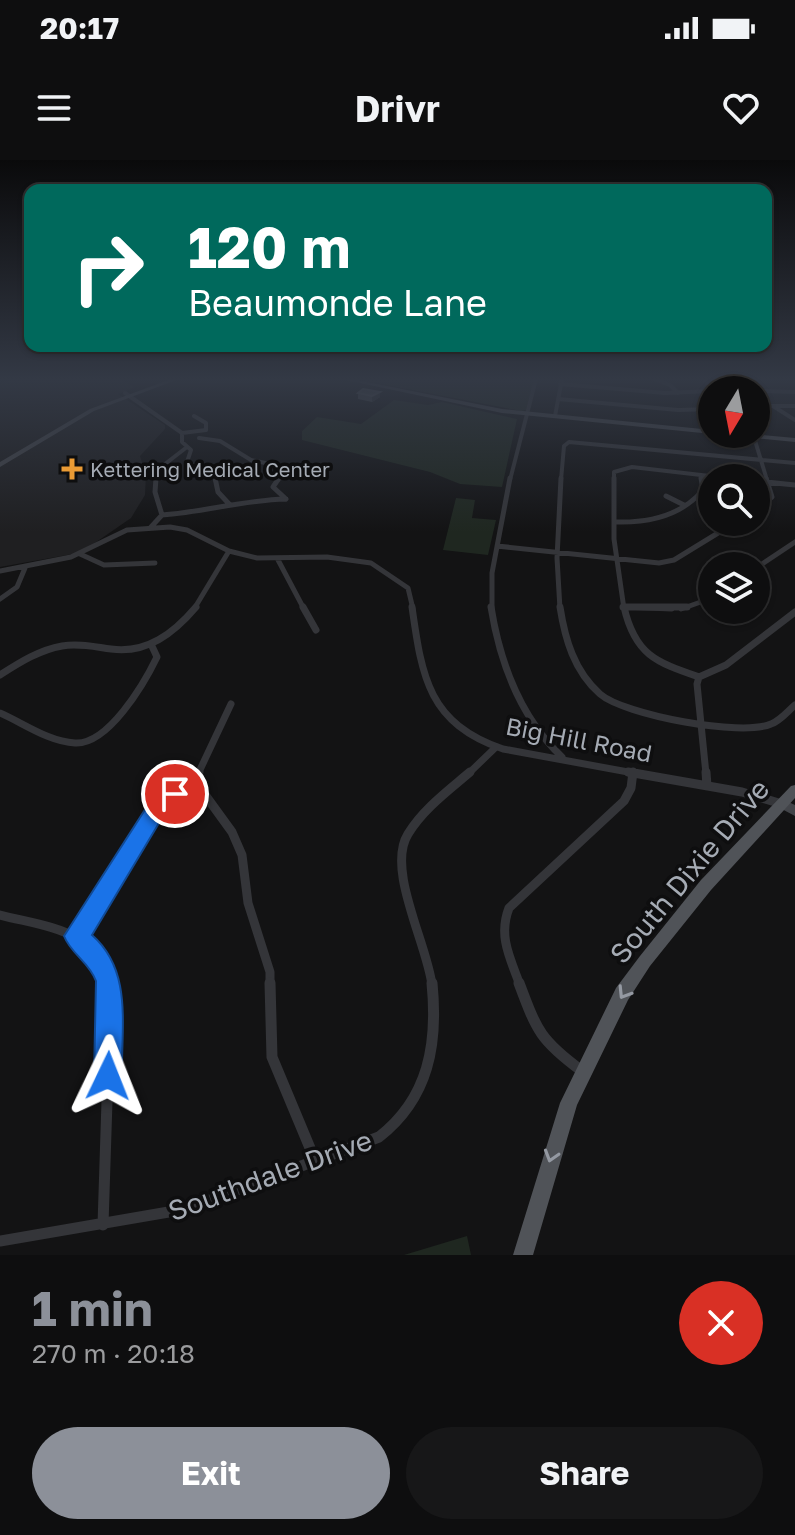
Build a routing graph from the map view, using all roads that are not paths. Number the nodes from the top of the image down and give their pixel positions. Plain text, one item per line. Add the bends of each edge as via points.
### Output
1 (55, 430) edge
2 (178, 430) edge
3 (206, 430) joint
4 (520, 430) edge
5 (182, 433) junction
6 (770, 437) edge
7 (199, 438) junction
8 (795, 440) edge
9 (187, 446) junction
10 (758, 448) edge
11 (762, 460) junction
12 (0, 462) edge
13 (795, 463) edge
14 (763, 464) edge
15 (698, 475) edge
16 (770, 483) edge
17 (795, 485) edge
18 (666, 496) dead end
19 (698, 496) edge
20 (230, 505) junction
21 (684, 505) junction
22 (162, 515) junction
23 (616, 522) junction
24 (151, 527) junction
25 (713, 536) edge
26 (795, 542) edge
27 (497, 546) junction
28 (787, 547) junction
29 (229, 551) junction
30 (795, 551) edge
31 (557, 553) junction
32 (80, 554) junction
33 (277, 558) junction
34 (770, 559) edge
35 (617, 560) junction
36 (155, 563) dead end
37 (25, 568) junction
38 (0, 571) edge
39 (0, 599) edge
40 (698, 602) edge
41 (623, 607) junction
42 (675, 609) junction
43 (795, 612) edge
44 (681, 616) dead end
45 (316, 630) dead end
46 (151, 644) junction
47 (0, 675) edge
48 (699, 677) junction
49 (231, 704) dead end
50 (795, 705) edge
51 (0, 713) edge
52 (700, 723) junction
53 (545, 743) junction
54 (496, 747) junction
55 (534, 754) junction
56 (563, 758) junction
57 (633, 772) junction
58 (195, 781) junction
59 (707, 786) junction
60 (795, 790) edge
61 (788, 808) edge
62 (0, 915) edge
63 (76, 936) junction
64 (582, 1071) junction
65 (315, 1160) junction
66 (103, 1225) junction
67 (0, 1241) edge
68 (523, 1255) edge

1 - 12 main road
2 - 5 street
3 - 5 street
3 - 7 street
4 - 27 street
5 - 9 street
6 - 8 main road
7 - 9 street
7 - 20 street via 235,446 250,460 282,467 273,487 286,499
9 - 20 street via 187,462 214,474 218,492
9 - 22 street via 167,460 156,481
10 - 11 street
11 - 13 street
11 - 14 street
11 - 31 street via 573,441 564,446
15 - 23 street via 619,468 613,477
16 - 17 street
18 - 21 street
19 - 21 street
20 - 22 street
21 - 23 street via 651,521
22 - 24 street
23 - 35 street
24 - 29 street, Big Hill Road via 187,530
24 - 32 street, Big Hill Road via 121,532
25 - 35 street via 669,562
26 - 28 street
27 - 31 street
27 - 53 street via 491,588 496,639 515,690
28 - 30 street
28 - 34 street
29 - 33 street, Big Hill Road
29 - 46 street via 190,613
31 - 35 street
31 - 52 street via 556,597 563,628 594,691 623,709
32 - 36 street via 104,565
32 - 37 street, Big Hill Road
33 - 45 street
33 - 54 street, Big Hill Road via 371,563 405,585 421,667 435,702 457,728
35 - 41 street
37 - 38 street, Big Hill Road
37 - 39 street via 17,587
40 - 42 street
41 - 42 street
41 - 48 street via 645,653
42 - 44 street
43 - 48 street via 726,665
46 - 47 street via 117,652 62,646 31,656
46 - 51 street via 157,657 152,667 105,731 89,742 69,742
48 - 52 street
49 - 58 street
50 - 52 street via 773,724 757,729
52 - 59 street
53 - 55 street
53 - 56 street
54 - 55 street, Big Hill Road
54 - 65 street, Southdale Drive via 415,824 402,845 403,876 433,987 425,1076 416,1101 390,1130
55 - 56 street, Big Hill Road
56 - 57 street, Big Hill Road
57 - 59 street, Big Hill Road
57 - 64 street via 624,801 509,908 503,923 504,941 536,1030 549,1047
58 - 63 street via 155,811
58 - 65 street via 242,855 248,903 269,964 272,1057
59 - 61 street, Big Hill Road
60 - 61 main road, South Dixie Drive
61 -> 64 main road, South Dixie Drive via 706,885 645,961
62 - 63 street
63 - 66 street via 100,958 110,994
64 -> 68 main road, South Dixie Drive
65 - 66 street, Southdale Drive via 186,1209
66 - 67 street, Southdale Drive

